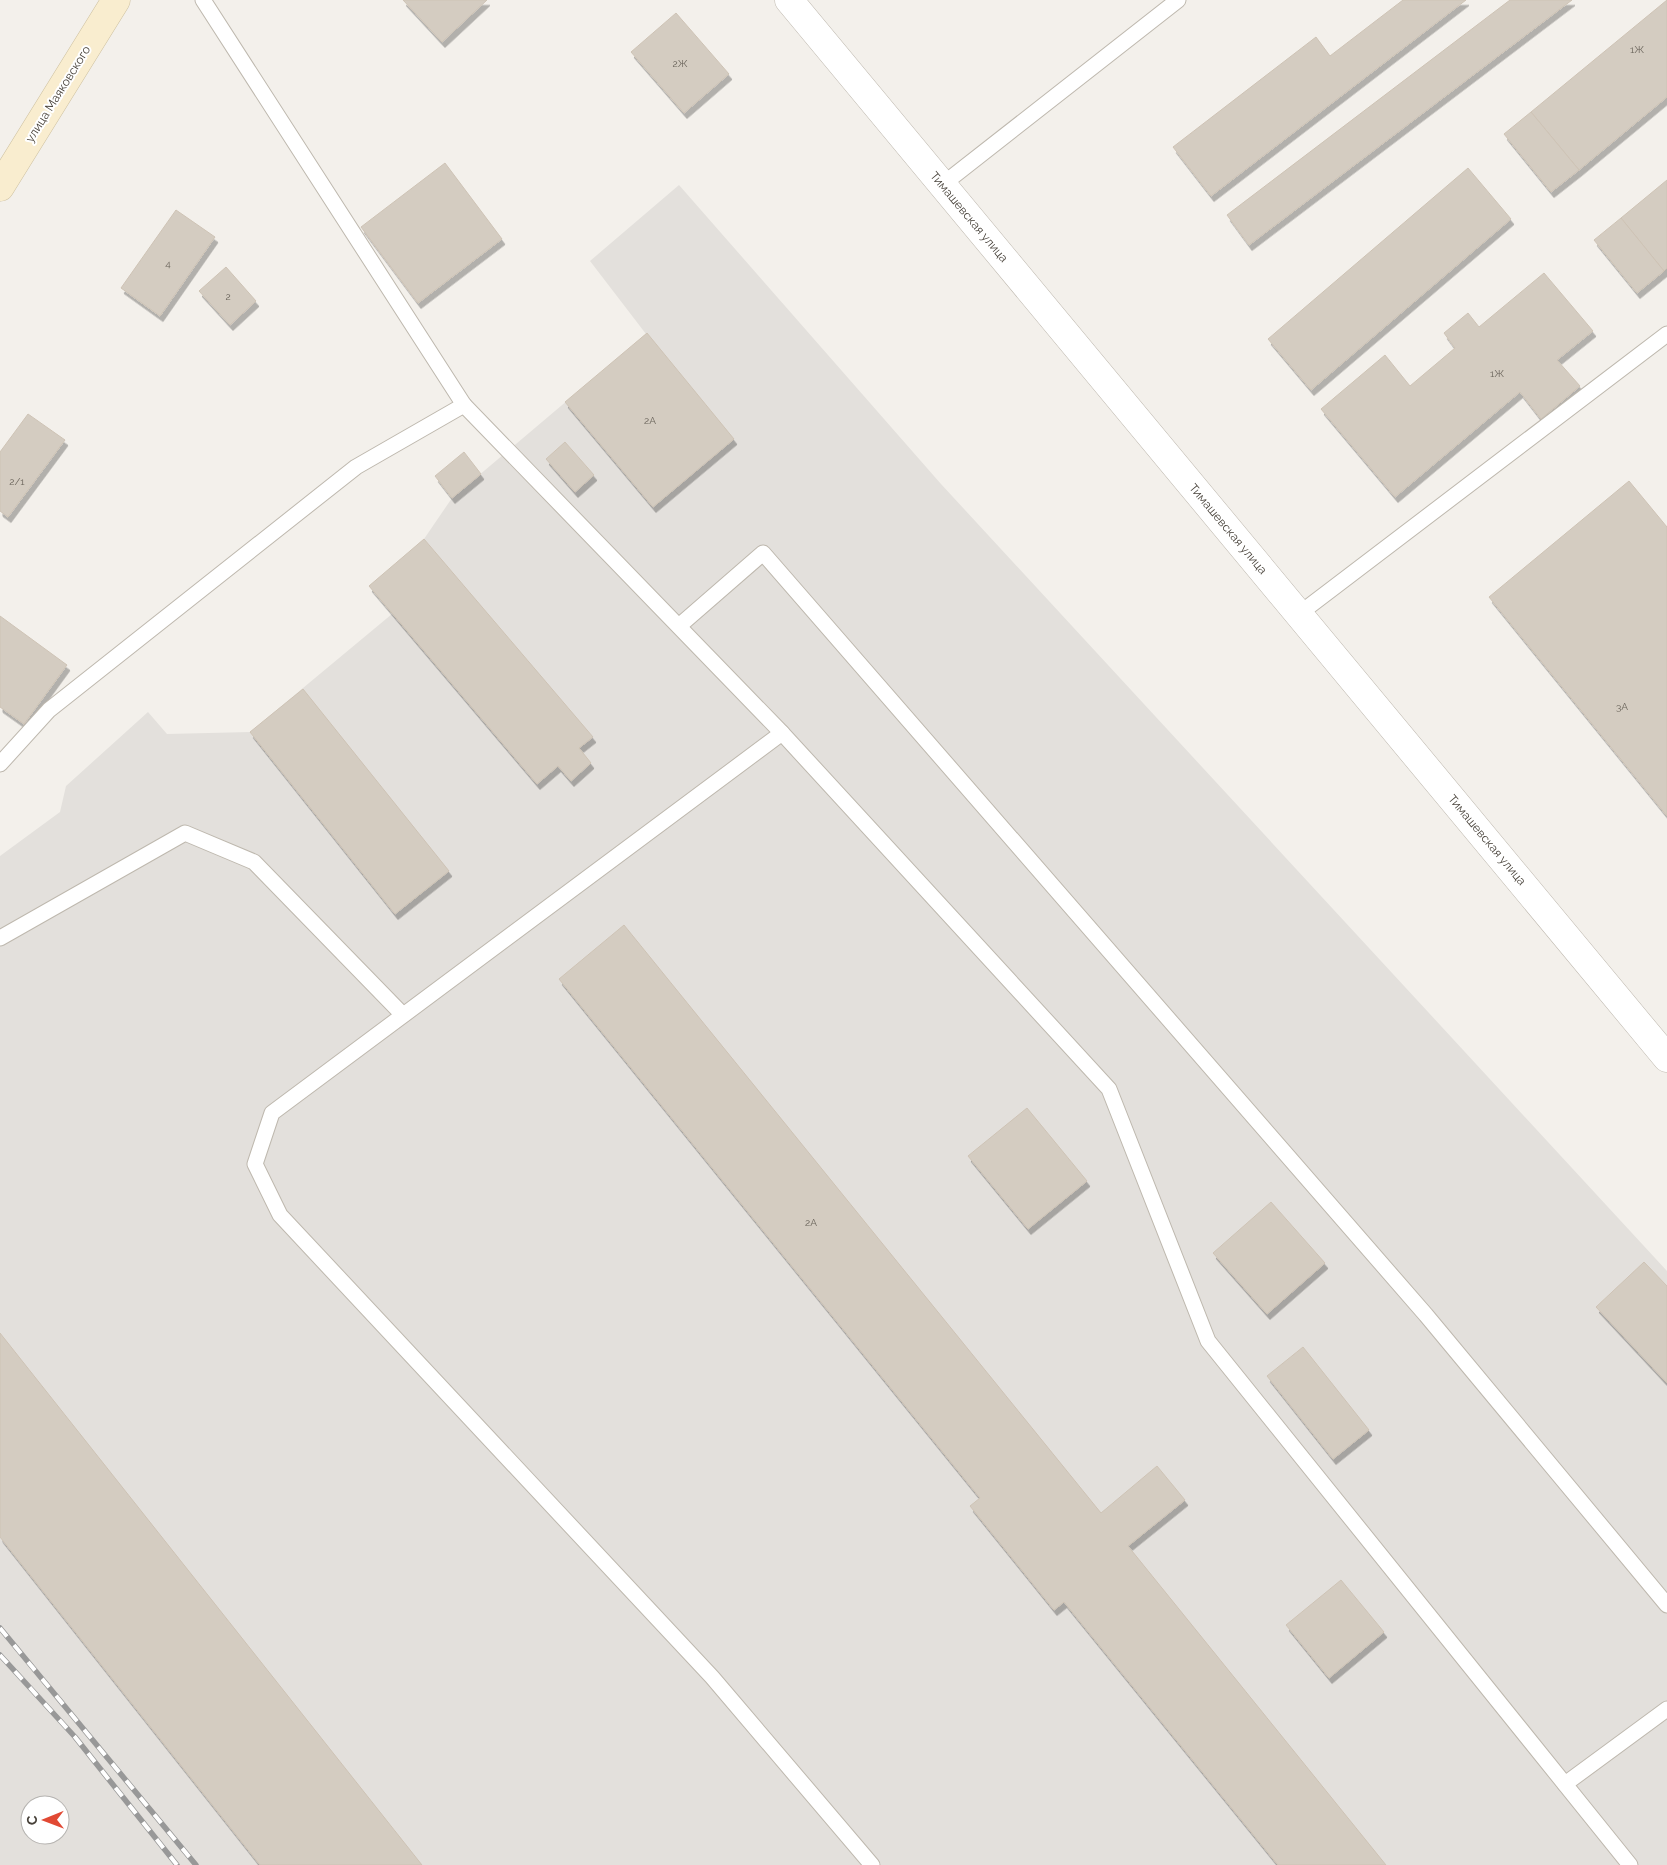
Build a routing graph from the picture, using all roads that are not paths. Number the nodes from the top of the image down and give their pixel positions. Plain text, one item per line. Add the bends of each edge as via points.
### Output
1 (116, 0) edge
2 (203, 0) edge
3 (789, 0) edge
4 (1178, 0) edge
5 (942, 185) junction
6 (0, 187) edge
7 (1667, 334) edge
8 (464, 405) junction
9 (1299, 614) junction
10 (679, 626) junction
11 (782, 733) junction
12 (0, 764) edge
13 (0, 938) edge
14 (402, 1015) junction
15 (1667, 1058) edge
16 (1667, 1605) edge
17 (1667, 1710) edge
18 (1565, 1784) junction
19 (872, 1865) edge
20 (1630, 1865) edge

1 - 6 main road, улица Маяковского
2 - 8 lane
3 - 5 street, Тимашевская улица
4 - 5 lane
5 - 9 street, Тимашевская улица
7 - 9 lane
8 - 10 lane
8 - 12 lane via 348,473 49,710
9 - 15 street, Тимашевская улица
10 - 11 lane
10 - 16 lane via 762,553 1426,1315
11 - 14 lane
11 - 18 lane via 1109,1090 1208,1340
13 - 14 lane via 185,833 254,862
14 - 19 lane via 272,1113 255,1164 280,1215 712,1677
17 - 18 lane
18 - 20 lane

